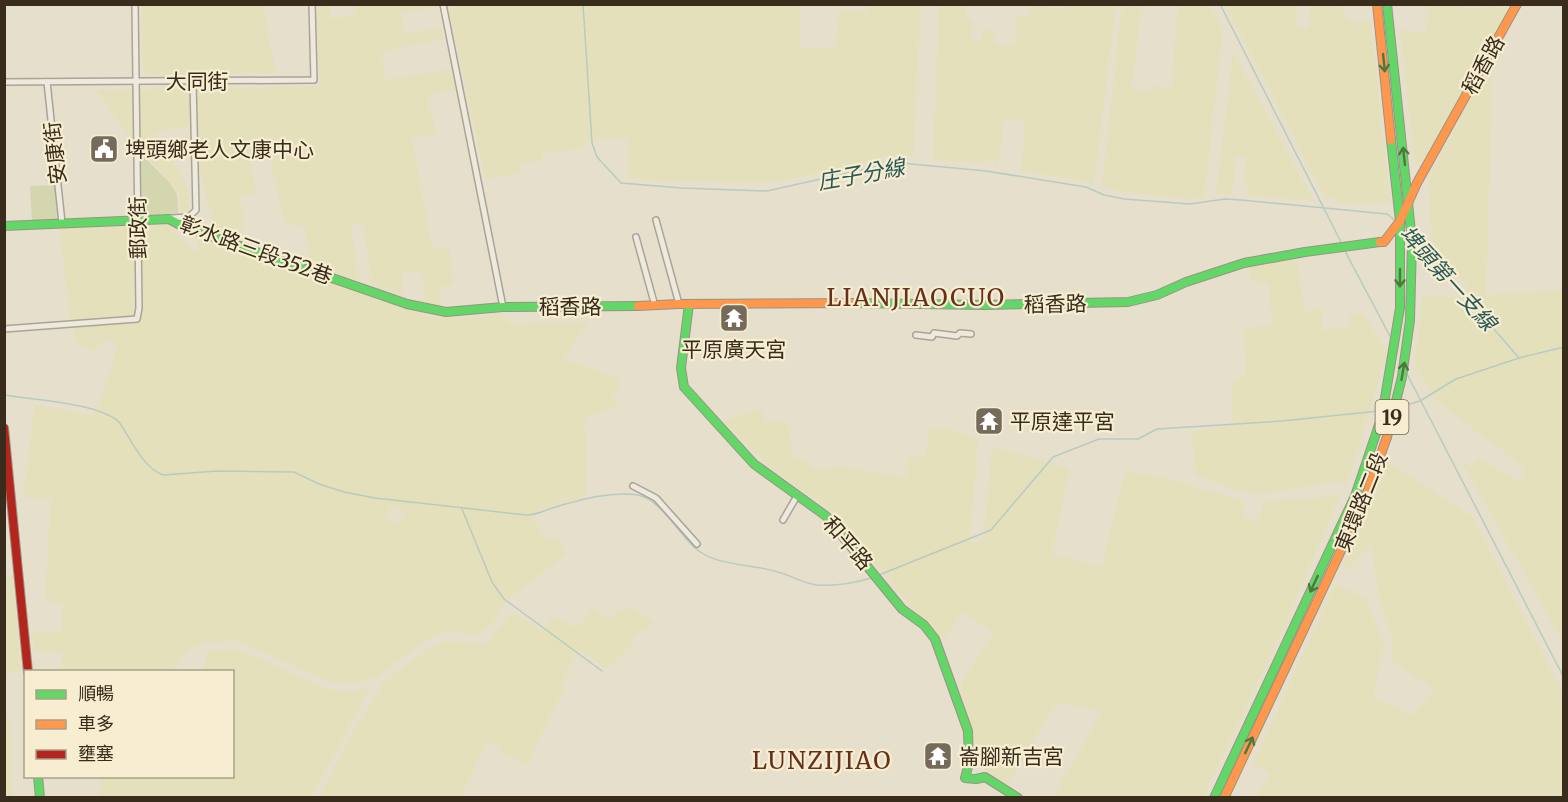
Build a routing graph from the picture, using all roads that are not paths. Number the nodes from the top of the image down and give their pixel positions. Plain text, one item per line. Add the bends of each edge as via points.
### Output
1 (135, 4) edge
2 (312, 4) edge
3 (443, 4) edge
4 (1377, 4) edge
5 (1387, 4) edge
6 (1517, 4) edge
7 (135, 81) junction
8 (4, 82) edge
9 (47, 82) junction
10 (193, 82) junction
11 (1409, 203) junction
12 (170, 219) junction
13 (656, 220) dead end
14 (137, 221) junction
15 (1400, 221) junction
16 (62, 223) junction
17 (4, 226) edge
18 (636, 237) dead end
19 (678, 304) junction
20 (689, 304) junction
21 (655, 306) junction
22 (503, 307) junction
23 (4, 329) edge
24 (971, 334) dead end
25 (916, 335) dead end
26 (4, 428) edge
27 (633, 486) dead end
28 (797, 496) junction
29 (783, 520) dead end
30 (697, 544) dead end
31 (28, 670) edge
32 (38, 778) edge
33 (40, 798) edge
34 (1017, 798) edge
35 (1214, 798) edge
36 (1224, 798) edge

1 - 7 street, 郵政街
2 - 10 street, 大同街 via 314,80
3 - 22 street
4 -> 15 street, 東環路二段 / 19
11 -> 5 street, 東環路二段 / 19
6 - 11 street, 稻香路
7 - 9 street, 大同街
7 - 10 street, 大同街
7 - 14 street, 郵政街
8 - 9 street, 大同街
9 - 16 street, 安康街
10 - 12 street via 196,210 189,217
11 - 15 street, 稻香路
36 -> 11 street, 東環路二段 / 19 via 1363,504 1383,452 1402,376 1410,320
12 - 14 street, 彰水路三段352巷
12 - 22 street, 彰水路三段352巷 via 407,304 446,312
13 - 19 street
14 - 16 street, 彰水路三段352巷
14 - 23 street, 郵政街 via 137,319
15 - 20 street, 稻香路 via 1384,242 1244,263 1128,302
15 -> 35 street, 東環路二段 / 19 via 1398,325 1374,444 1355,496
16 - 17 street, 彰水路三段352巷
18 - 21 street
19 - 20 street, 稻香路
19 - 21 street, 稻香路
20 - 28 street, 和平路 via 681,368 684,387 754,464
21 - 22 street, 稻香路
24 - 25 street
26 - 31 street
27 - 30 street via 656,498
28 - 29 street
28 - 34 street, 和平路 via 826,516 902,609 935,639 968,731 969,763 965,778 985,777
32 - 33 street

